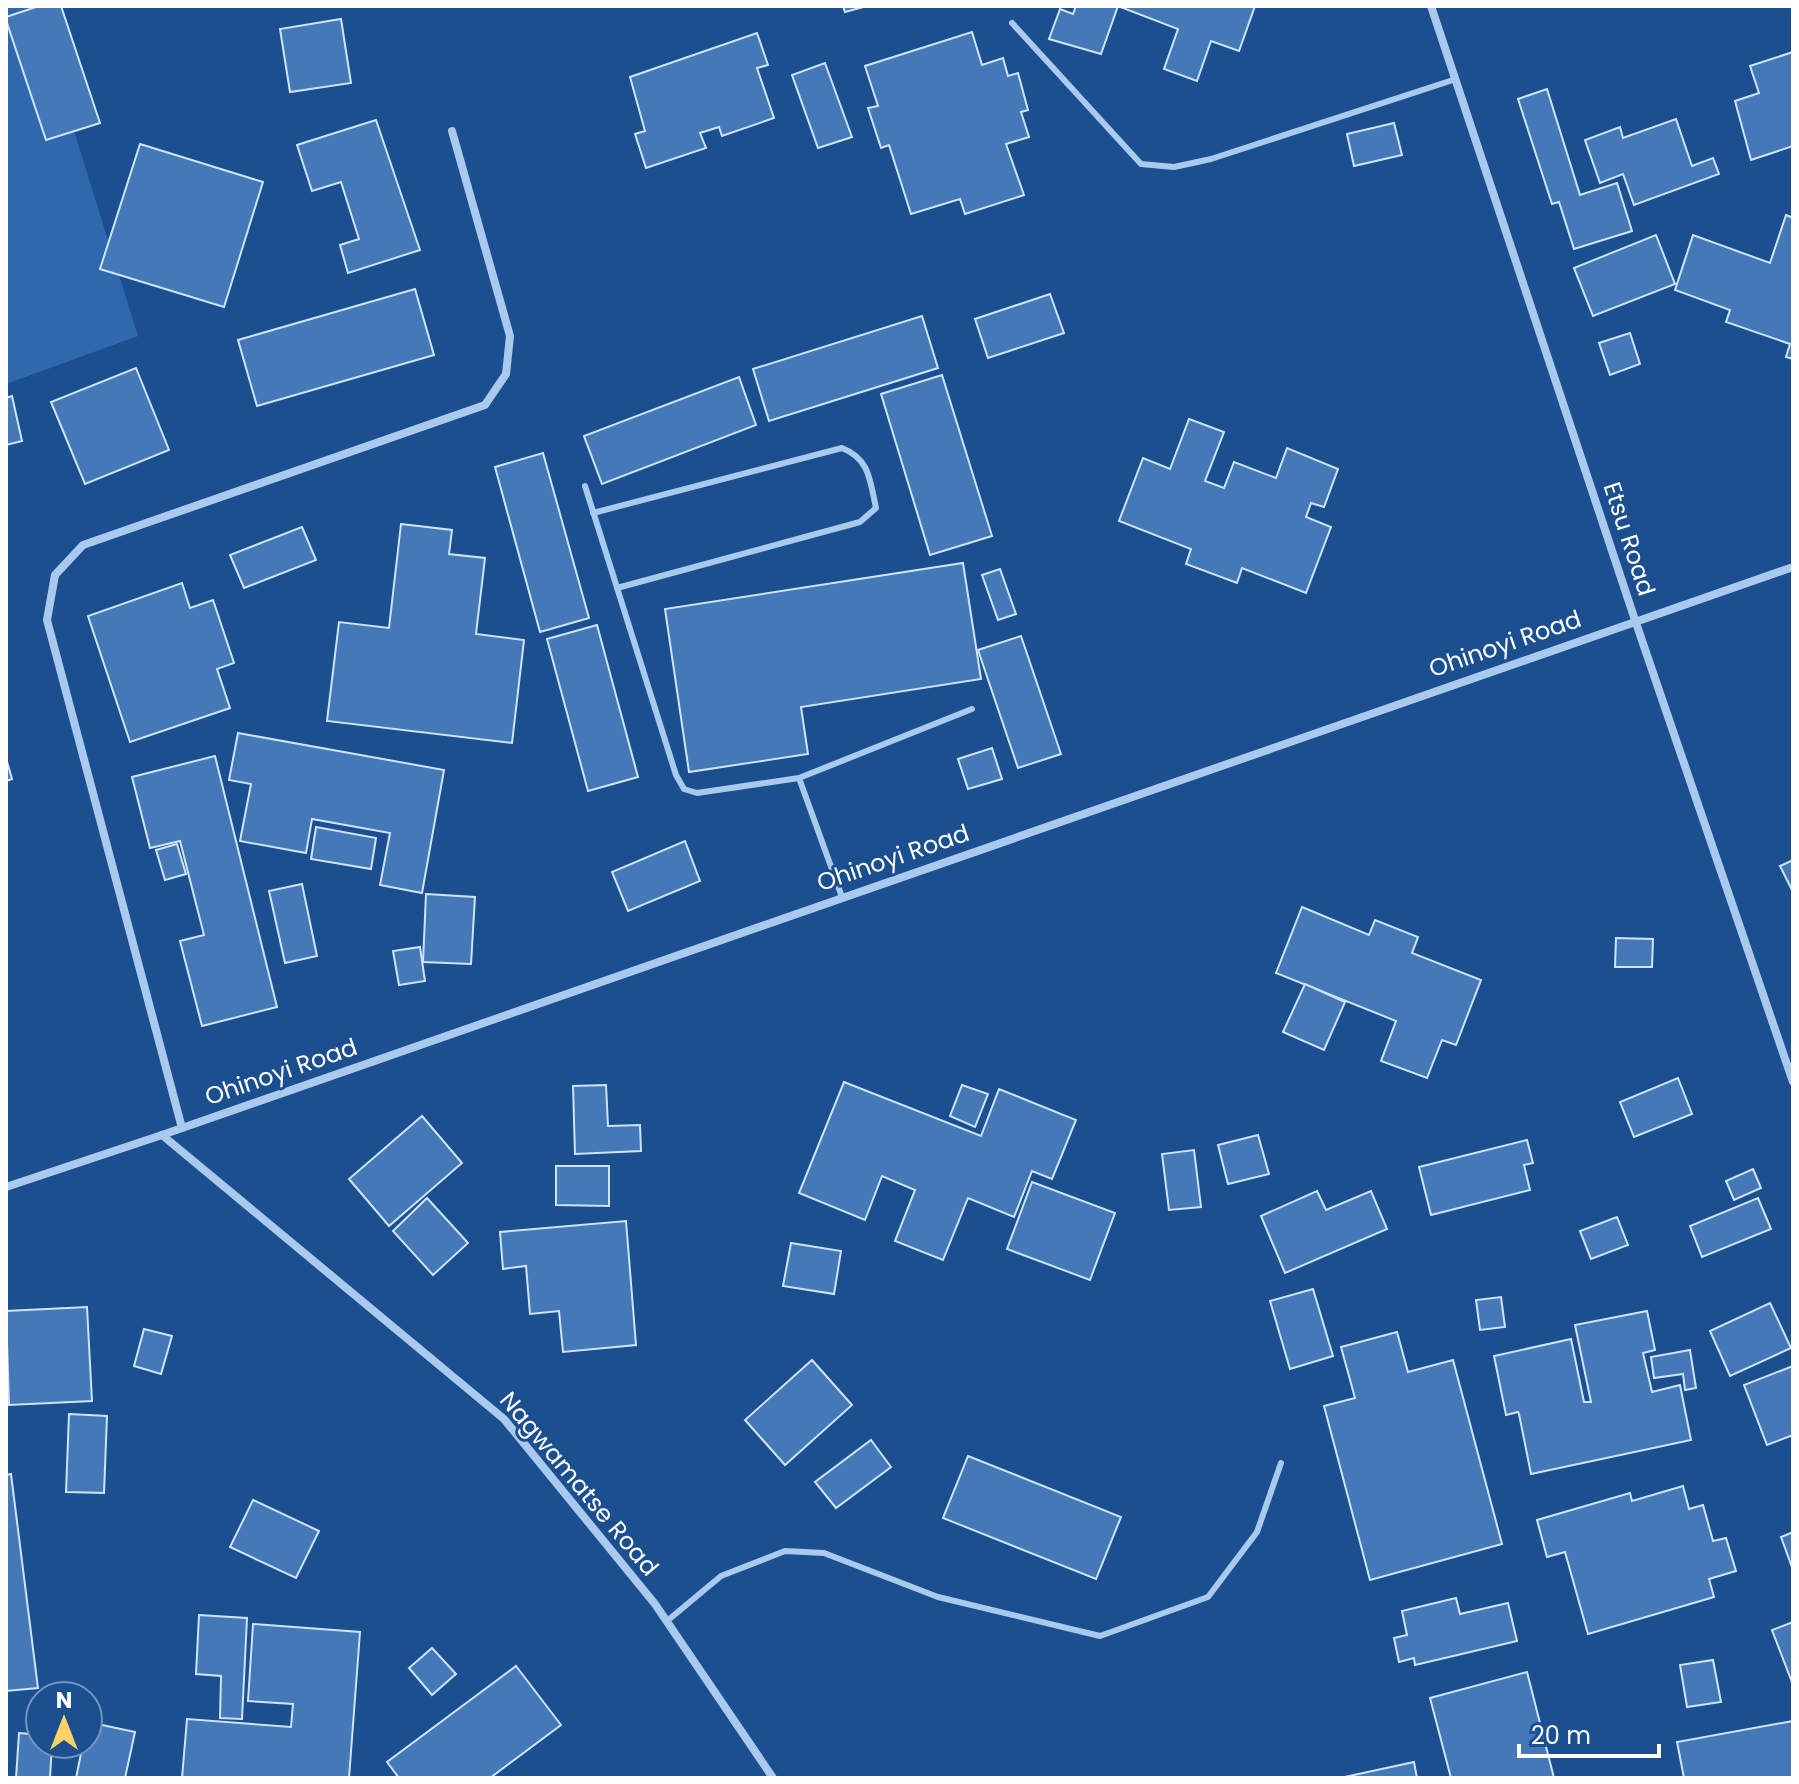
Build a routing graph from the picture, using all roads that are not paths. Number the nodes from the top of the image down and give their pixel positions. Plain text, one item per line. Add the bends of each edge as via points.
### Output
1 (1431, 6) edge
2 (1012, 23) dead end
3 (1456, 79) junction
4 (452, 131) dead end
5 (585, 486) dead end
6 (593, 513) junction
7 (1793, 567) edge
8 (617, 588) junction
9 (1635, 620) junction
10 (972, 709) dead end
11 (799, 778) junction
12 (842, 897) junction
13 (1793, 1082) edge
14 (182, 1128) junction
15 (162, 1135) junction
16 (6, 1187) edge
17 (1281, 1463) dead end
18 (667, 1621) junction
19 (773, 1778) edge

1 - 3 street, Etsu Road
2 - 3 lane via 1141,164 1174,167 1211,159
3 - 9 street, Etsu Road
4 - 14 street via 510,336 506,374 485,405 83,545 55,575 47,620
5 - 6 lane
6 - 8 lane
6 - 8 lane via 842,448 857,454 867,470 876,508 860,522
7 - 9 street, Ohinoyi Road
8 - 11 lane via 684,789 697,793
9 - 12 street, Ohinoyi Road
9 - 13 street, Etsu Road
10 - 11 lane
11 - 12 lane
12 - 14 street, Ohinoyi Road
14 - 15 street, Ohinoyi Road
15 - 16 street, Ohinoyi Road
15 - 18 street, Nagwamatse Road via 504,1419
17 - 18 lane via 1257,1532 1208,1597 1100,1636 938,1597 824,1553 785,1551 721,1576
18 - 19 street, Nagwamatse Road

